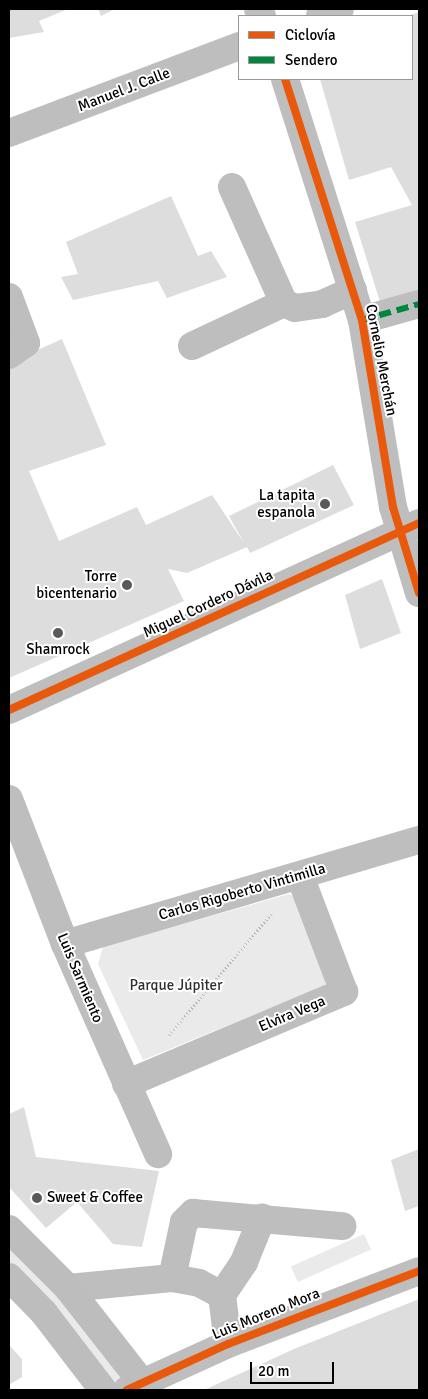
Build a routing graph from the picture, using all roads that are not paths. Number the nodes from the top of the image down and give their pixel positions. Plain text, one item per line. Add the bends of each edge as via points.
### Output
1 (340, 9) edge
2 (323, 15) edge
3 (238, 46) edge
4 (285, 80) edge
5 (9, 133) edge
6 (232, 187) dead end
7 (353, 290) junction
8 (9, 297) edge
9 (284, 303) junction
10 (419, 304) edge
11 (362, 320) junction
12 (192, 346) dead end
13 (9, 355) edge
14 (410, 528) edge
15 (419, 593) edge
16 (9, 710) edge
17 (9, 799) edge
18 (419, 840) edge
19 (300, 876) junction
20 (64, 944) junction
21 (126, 1084) junction
22 (158, 1154) dead end
23 (262, 1218) junction
24 (342, 1226) dead end
25 (9, 1229) edge
26 (419, 1271) edge
27 (9, 1278) edge
28 (172, 1278) junction
29 (68, 1288) junction
30 (222, 1295) junction
31 (228, 1344) junction
32 (140, 1388) edge
33 (103, 1390) edge

1 - 2 street
3 - 5 street, Manuel J. Calle
4 - 7 street, Cornelio Merchán
6 - 9 street
7 - 9 street via 322,304 295,308
7 - 11 street, Cornelio Merchán
8 - 13 street via 26,343
9 - 12 street
10 - 11 street
11 - 14 street, Cornelio Merchán
14 - 15 street, Cornelio Merchán
14 - 16 street, Miguel Cordero Dávila
17 - 20 street, Luis Sarmiento
18 - 19 street, Carlos Rigoberto Vintimilla
19 - 20 street, Carlos Rigoberto Vintimilla
19 - 21 street, Elvira Vega via 344,992
20 - 21 street, Luis Sarmiento
21 - 22 street, Luis Sarmiento
23 - 24 street
23 - 28 street via 192,1213 184,1222
23 - 30 street via 244,1262
25 - 29 main road
26 - 31 street, Luis Moreno Mora
27 - 33 main road via 44,1313
28 - 29 street
28 - 30 street via 199,1283
29 - 32 main road
30 - 31 street
31 - 32 street, Luis Moreno Mora

